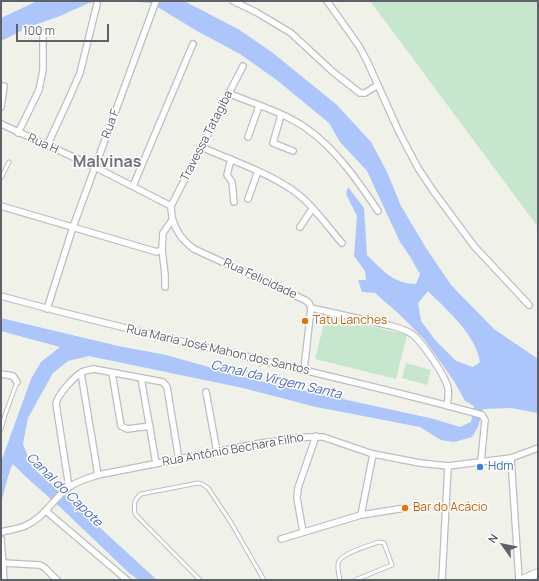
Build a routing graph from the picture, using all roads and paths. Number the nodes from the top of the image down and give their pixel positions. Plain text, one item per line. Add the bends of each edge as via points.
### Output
1 (156, 1) edge
2 (233, 1) edge
3 (327, 1) edge
4 (97, 4) dead end
5 (44, 33) dead end
6 (193, 44) dead end
7 (243, 66) dead end
8 (378, 85) junction
9 (4, 86) dead end
10 (228, 93) junction
11 (259, 106) junction
12 (1, 107) edge
13 (281, 115) junction
14 (1, 124) edge
15 (18, 132) junction
16 (248, 137) dead end
17 (47, 146) junction
18 (201, 147) junction
19 (293, 151) dead end
20 (231, 159) junction
21 (9, 162) dead end
22 (95, 167) junction
23 (258, 171) junction
24 (1, 178) edge
25 (132, 186) junction
26 (248, 199) dead end
27 (234, 202) dead end
28 (1, 206) edge
29 (171, 206) junction
30 (312, 209) junction
31 (378, 211) dead end
32 (172, 220) junction
33 (73, 226) junction
34 (300, 227) dead end
35 (342, 243) dead end
36 (162, 249) junction
37 (165, 287) dead end
38 (1, 296) edge
39 (529, 305) dead end
40 (311, 308) junction
41 (47, 309) junction
42 (304, 370) junction
43 (81, 373) junction
44 (112, 373) junction
45 (1, 374) edge
46 (141, 378) junction
47 (17, 382) joint
48 (206, 392) dead end
49 (447, 406) junction
50 (150, 426) junction
51 (1, 429) edge
52 (316, 436) junction
53 (538, 448) edge
54 (217, 452) junction
55 (372, 454) junction
56 (511, 458) junction
57 (179, 460) junction
58 (481, 462) junction
59 (156, 463) junction
60 (448, 466) junction
61 (98, 475) junction
62 (69, 488) junction
63 (405, 508) dead end
64 (48, 509) junction
65 (361, 515) junction
66 (1, 532) edge
67 (303, 532) junction
68 (1, 539) edge
69 (282, 539) dead end
70 (3, 563) junction
71 (538, 572) edge
72 (4, 580) edge
73 (57, 580) edge
74 (126, 580) edge
75 (200, 580) edge
76 (264, 580) edge
77 (340, 580) edge
78 (355, 580) edge
79 (442, 580) edge
80 (520, 580) edge

1 - 22 street, Rua F
2 - 8 street via 291,33 360,93 365,93
3 - 8 street via 359,46
4 - 17 street via 80,73
5 - 15 street via 43,70 39,90
6 - 25 street
7 - 10 street, Travessa Tatagiba
8 - 39 street via 399,132 434,192 474,246
9 - 12 street
10 - 11 street
10 - 18 street, Travessa Tatagiba
11 - 13 street
11 - 16 street
13 - 19 street via 273,143
13 - 31 street via 305,127 318,138 347,168
14 - 15 street, Rua H
15 - 17 street, Rua H
17 - 22 street, Rua H
18 - 20 street
18 - 29 street, Travessa Tatagiba
20 - 23 street
20 - 27 street via 227,175 232,182
21 - 24 lane
22 - 25 street, Rua H
22 - 33 street, Rua F
23 - 26 street
23 - 30 street via 291,189
25 - 29 street, Rua H
28 - 33 street
29 - 32 street, Rua Felicidade
30 - 34 street
30 - 35 street
32 - 36 street via 163,233
32 - 40 street, Rua Felicidade via 180,236 194,249 305,300
33 - 36 street via 157,252
33 - 41 street, Rua F
36 - 37 street
38 - 41 street, Rua Maria José Mahon dos Santos
40 - 42 street
40 - 49 street via 392,326 411,334 418,340 446,381
41 - 42 street, Rua Maria José Mahon dos Santos
42 - 49 street, Rua Maria José Mahon dos Santos
43 - 44 street via 94,369
43 - 61 street
43 - 62 street via 56,399
44 - 46 street
44 - 50 street via 121,426 126,429
45 - 47 street via 13,376
46 - 50 street
46 - 57 street via 163,382 167,387
47 - 51 lane
48 - 54 street
49 - 58 street, Rua Maria José Mahon dos Santos via 482,415 485,420
50 - 59 street
52 - 54 street, Rua Antônio Bechara Filho
52 - 55 street, Rua Antônio Bechara Filho
52 - 67 street via 298,488 297,498
53 - 56 street, Rua Antônio Bechara Filho
54 - 57 street, Rua Antônio Bechara Filho
55 - 60 street, Rua Antônio Bechara Filho via 420,464
55 - 65 street
56 - 58 street, Rua Antônio Bechara Filho
56 - 80 street
57 - 59 street, Rua Antônio Bechara Filho
58 - 60 street, Rua Antônio Bechara Filho
59 - 61 street, Rua Antônio Bechara Filho
60 - 79 street
61 - 62 street, Rua Antônio Bechara Filho
62 - 64 street, Rua Antônio Bechara Filho
63 - 65 street
64 - 66 street, Rua Antônio Bechara Filho via 33,522
64 - 74 street
65 - 67 street
67 - 69 street
68 - 70 street
70 - 72 street
70 - 73 street via 40,565
71 - 80 main road
75 - 76 lane via 136,514 134,504 141,494 198,484 208,488
77 - 78 lane via 338,565 343,556 379,542 384,543 392,564

